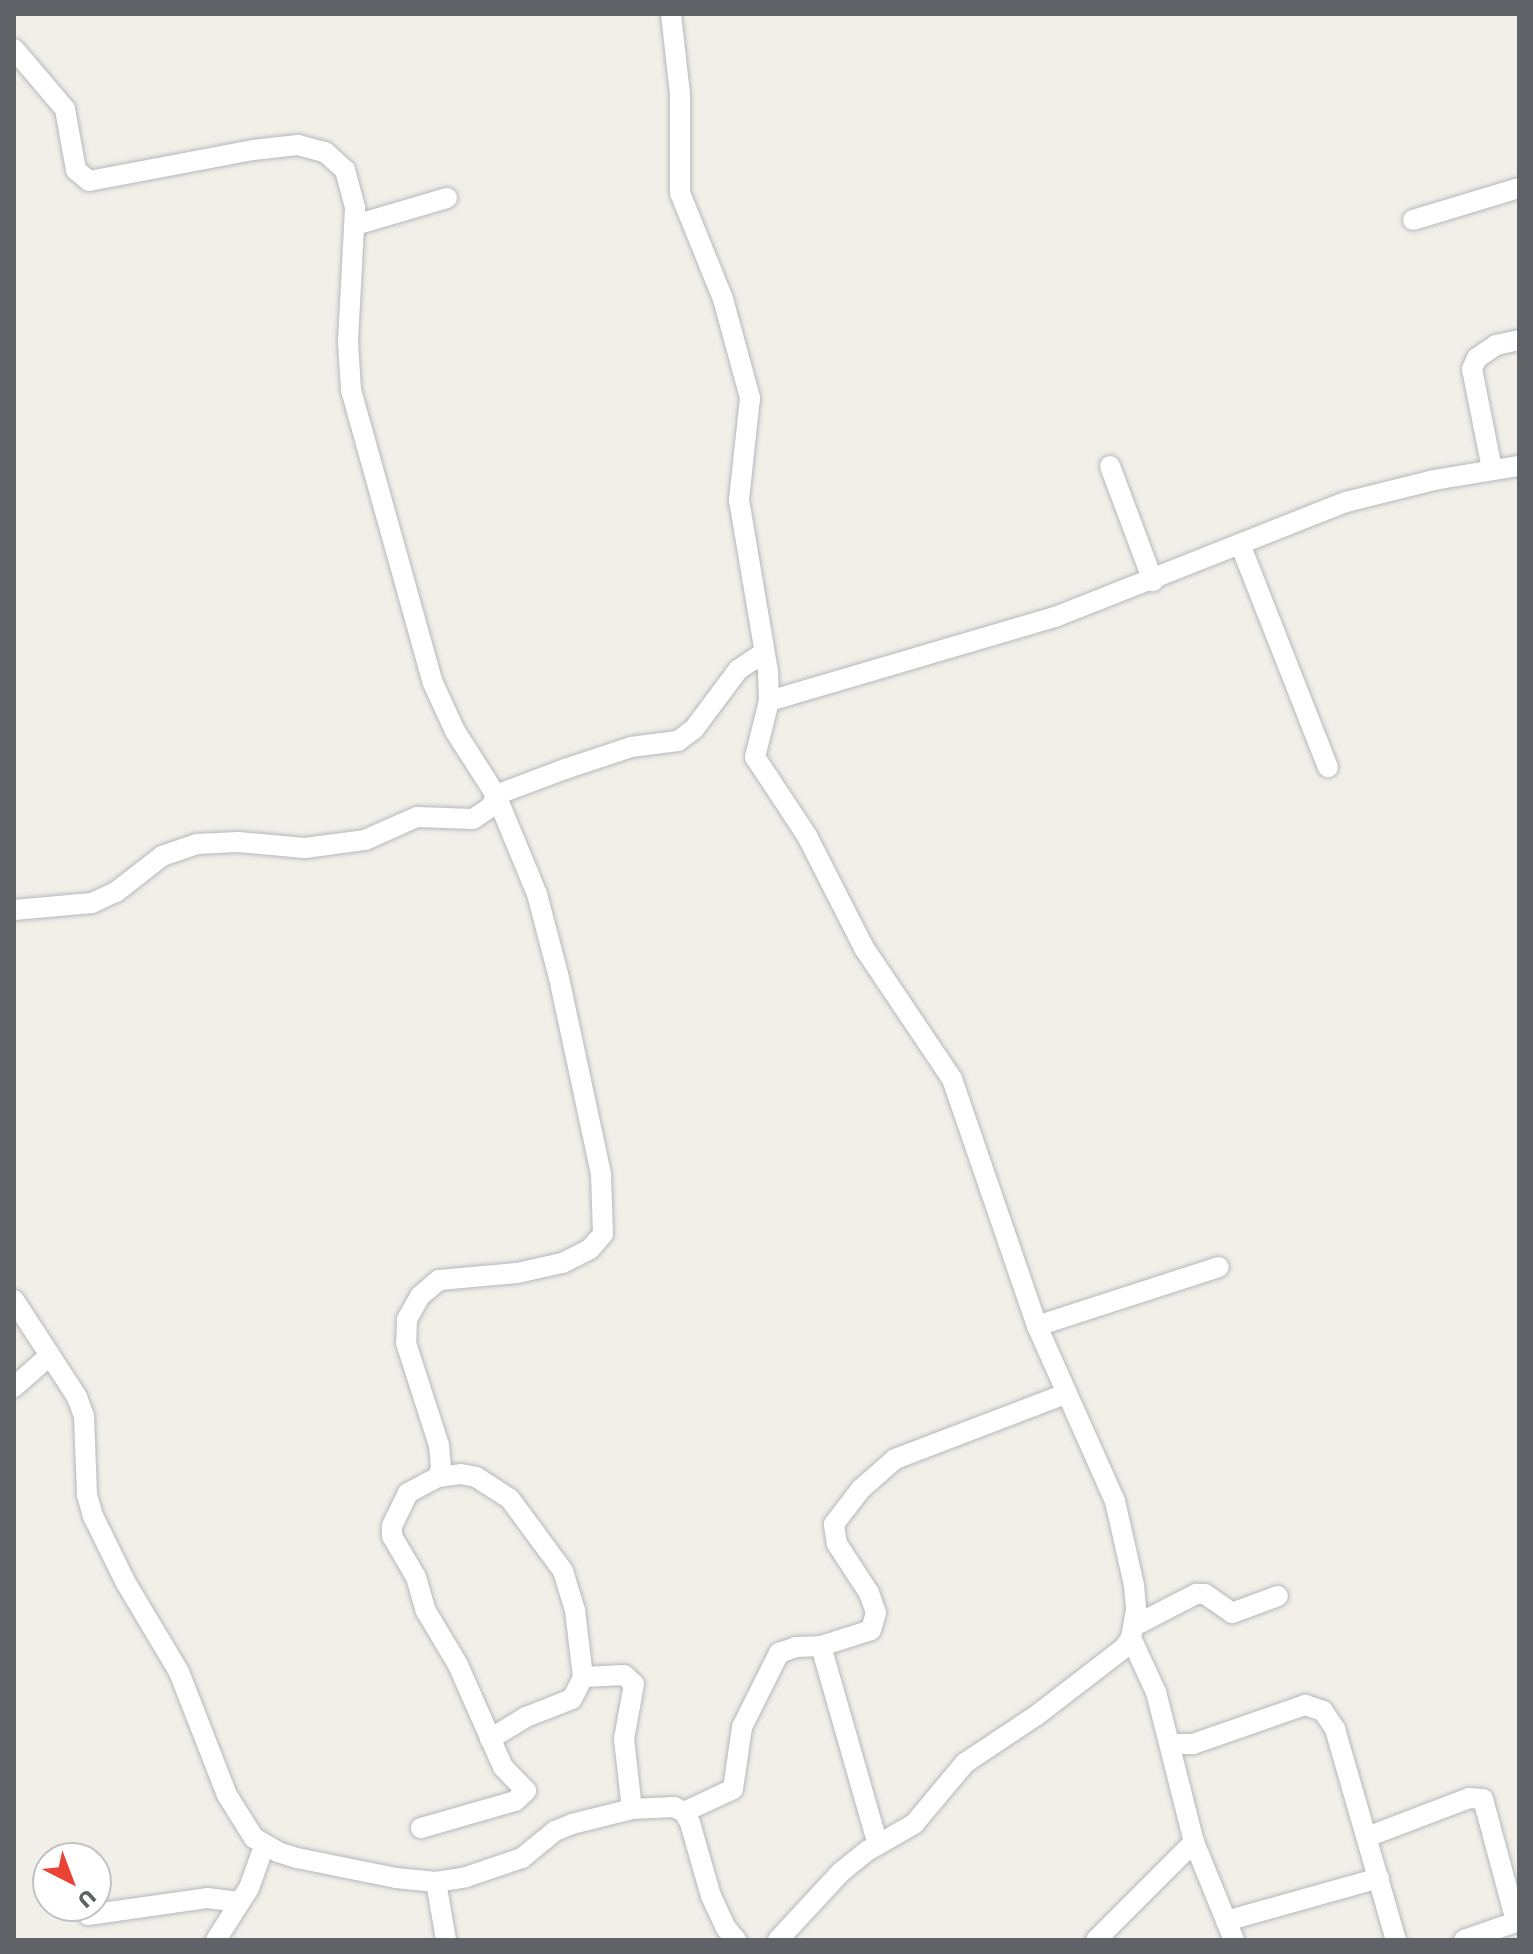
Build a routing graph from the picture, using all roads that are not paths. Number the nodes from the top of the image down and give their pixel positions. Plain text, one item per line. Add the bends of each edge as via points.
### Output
1 (671, 14) edge
2 (16, 54) edge
3 (1519, 188) edge
4 (447, 198) dead end
5 (1413, 220) dead end
6 (355, 225) junction
7 (1519, 340) edge
8 (1110, 466) dead end
9 (1519, 466) edge
10 (1492, 469) junction
11 (1240, 544) junction
12 (1153, 581) junction
13 (765, 652) junction
14 (769, 701) junction
15 (1328, 767) dead end
16 (496, 795) junction
17 (14, 910) edge
18 (1219, 1267) dead end
19 (14, 1300) edge
20 (1037, 1326) junction
21 (48, 1357) junction
22 (14, 1387) edge
23 (1065, 1394) junction
24 (438, 1477) junction
25 (1278, 1596) dead end
26 (1133, 1632) junction
27 (821, 1646) junction
28 (583, 1677) junction
29 (490, 1739) junction
30 (1171, 1744) junction
31 (632, 1809) junction
32 (684, 1812) junction
33 (421, 1828) dead end
34 (1367, 1837) junction
35 (1194, 1842) junction
36 (878, 1845) junction
37 (264, 1846) junction
38 (1379, 1878) junction
39 (436, 1882) junction
40 (240, 1902) junction
41 (112, 1912) edge
42 (1518, 1921) edge
43 (1230, 1931) edge
44 (216, 1940) edge
45 (446, 1940) edge
46 (736, 1940) edge
47 (778, 1940) edge
48 (1096, 1940) edge
49 (1396, 1940) edge
50 (1464, 1940) edge

1 - 13 street via 680,94 680,193 719,286 748,384 750,415 739,500
2 - 6 street via 65,109 76,170 89,181 298,145 325,152 345,170
3 - 5 street
4 - 6 street
6 - 16 street via 348,342 351,390 433,683 455,731
7 - 10 street via 1496,345 1477,358 1472,369
8 - 12 street
9 - 10 street
10 - 11 street via 1384,491
11 - 12 street
11 - 15 street
12 - 14 street via 1055,617
13 - 14 street
13 - 16 street via 730,678 694,729 678,741 631,747
14 - 20 street via 755,757 807,836 864,948 952,1079
16 - 17 street via 491,807 473,819 417,817 355,842 305,848 238,842 188,846 162,856 116,892 92,903
16 - 24 street via 546,926 599,1164 605,1221 599,1241 562,1263 439,1280 420,1296 404,1332 442,1458
18 - 20 street
19 - 21 street
20 - 23 street
21 - 22 street
21 - 37 street via 84,1416 87,1495 93,1516 179,1672 235,1812
23 - 26 street via 1115,1501 1134,1585
23 - 27 street via 895,1459 861,1489 834,1524 833,1534 869,1593 876,1623 862,1634
24 - 28 street via 461,1474 489,1482 510,1499 552,1554 571,1591
24 - 29 street via 408,1493 395,1514 392,1536
25 - 26 street via 1232,1613 1205,1594 1196,1594
26 - 30 street
26 - 36 street via 1124,1648 1051,1705 965,1763 914,1824
27 - 32 street via 779,1653 742,1727 733,1789
27 - 36 street
28 - 29 street via 572,1699
28 - 31 street via 624,1675 634,1684 624,1739
29 - 33 street via 507,1775 525,1786 525,1795
30 - 34 street via 1193,1744 1296,1707 1315,1707 1335,1729
30 - 35 street
31 - 32 street via 663,1806
31 - 39 street via 562,1827 522,1858
32 - 46 street via 718,1913
34 - 38 street
34 - 42 street via 1469,1798 1483,1799
35 - 43 street
35 - 48 street
36 - 47 street via 833,1880
37 - 39 street via 320,1864
37 - 40 street
38 - 43 street
38 - 49 street
39 - 45 street
40 - 41 street via 207,1898
40 - 44 street
42 - 50 street

